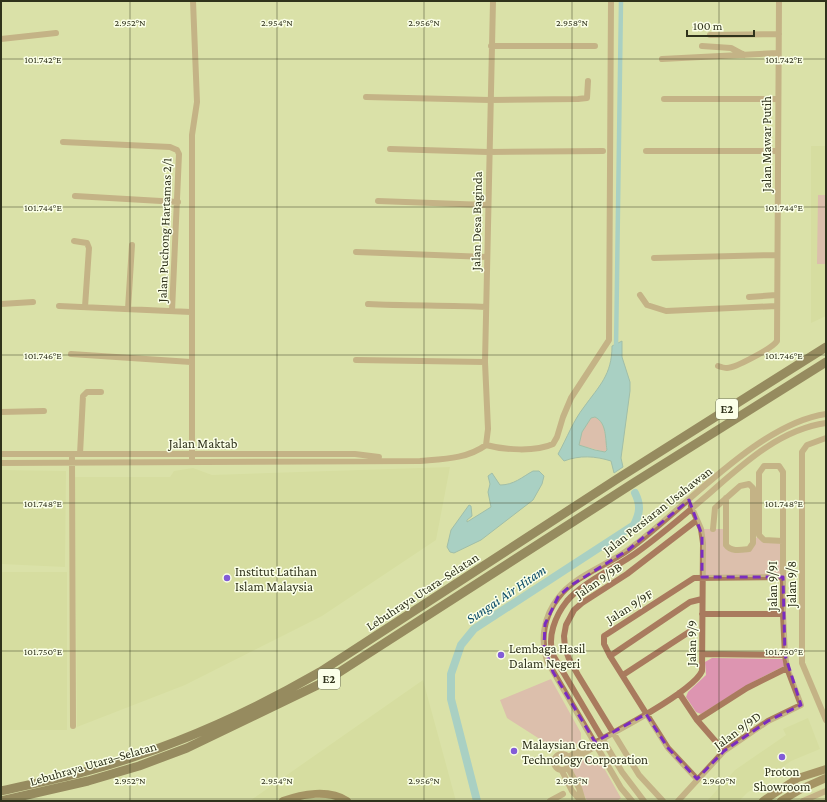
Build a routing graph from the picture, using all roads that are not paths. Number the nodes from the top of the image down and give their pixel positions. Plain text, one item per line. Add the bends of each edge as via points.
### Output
1 (193, 1) edge
2 (492, 1) edge
3 (610, 1) edge
4 (779, 1) edge
5 (56, 33) dead end
6 (778, 34) junction
7 (710, 35) dead end
8 (1, 39) edge
9 (492, 46) junction
10 (594, 46) dead end
11 (702, 46) dead end
12 (778, 52) junction
13 (744, 55) junction
14 (662, 59) dead end
15 (588, 81) dead end
16 (366, 97) dead end
17 (664, 99) dead end
18 (778, 99) junction
19 (490, 100) junction
20 (63, 142) dead end
21 (390, 150) dead end
22 (603, 151) dead end
23 (646, 151) dead end
24 (488, 152) junction
25 (777, 152) junction
26 (75, 196) dead end
27 (378, 201) dead end
28 (178, 202) junction
29 (487, 205) junction
30 (74, 241) dead end
31 (132, 245) dead end
32 (356, 252) dead end
33 (776, 255) junction
34 (487, 257) junction
35 (654, 258) dead end
36 (640, 295) dead end
37 (776, 295) junction
38 (749, 297) dead end
39 (33, 302) dead end
40 (1, 304) edge
41 (368, 304) dead end
42 (59, 306) dead end
43 (776, 306) junction
44 (85, 307) junction
45 (486, 307) junction
46 (128, 309) junction
47 (172, 311) junction
48 (191, 312) junction
49 (826, 347) edge
50 (71, 354) dead end
51 (356, 360) dead end
52 (191, 362) junction
53 (485, 362) junction
54 (826, 362) edge
55 (718, 366) dead end
56 (101, 392) dead end
57 (1, 412) edge
58 (44, 412) dead end
59 (826, 414) edge
60 (826, 423) edge
61 (826, 438) edge
62 (487, 442) junction
63 (1, 454) edge
64 (80, 454) junction
65 (72, 458) junction
66 (192, 458) junction
67 (1, 463) edge
68 (726, 498) junction
69 (688, 500) junction
70 (692, 509) junction
71 (697, 520) junction
72 (701, 529) junction
73 (713, 529) junction
74 (725, 529) junction
75 (783, 541) junction
76 (702, 577) junction
77 (783, 577) junction
78 (702, 599) junction
79 (702, 614) junction
80 (783, 614) junction
81 (690, 632) dead end
82 (702, 654) junction
83 (785, 655) junction
84 (610, 656) junction
85 (787, 668) junction
86 (623, 675) junction
87 (679, 693) junction
88 (801, 705) joint
89 (646, 714) junction
90 (697, 720) junction
91 (826, 720) edge
92 (73, 726) dead end
93 (586, 728) junction
94 (597, 731) junction
95 (611, 733) junction
96 (602, 740) junction
97 (596, 744) junction
98 (607, 748) junction
99 (585, 750) junction
100 (724, 751) junction
101 (569, 759) junction
102 (604, 759) junction
103 (565, 769) junction
104 (826, 769) edge
105 (826, 778) edge
106 (697, 779) junction
107 (1, 791) edge
108 (826, 791) edge
109 (563, 794) dead end
110 (787, 799) edge
111 (1, 800) edge
112 (282, 801) edge
113 (347, 801) edge
114 (550, 801) edge
115 (582, 801) edge
116 (632, 801) edge
117 (644, 801) edge
118 (663, 801) edge
119 (678, 801) edge
120 (763, 801) edge
121 (803, 801) edge

1 - 48 street via 197,102 192,128
2 - 9 street, Jalan Desa Baginda
3 - 62 street via 608,340 571,398 553,444 512,449 499,448
4 - 6 street, Jalan Mawar Putih
5 - 8 street
6 - 7 street
6 - 12 street, Jalan Mawar Putih
9 - 10 street
9 - 19 street, Jalan Desa Baginda
11 - 13 street via 731,48
12 - 13 street
12 - 18 street, Jalan Mawar Putih
13 - 14 street
15 - 19 street via 587,98
16 - 19 street
17 - 18 street
18 - 25 street, Jalan Mawar Putih
19 - 24 street, Jalan Desa Baginda
20 - 28 street, Jalan Puchong Hartamas 2/1 via 177,150 180,159
21 - 24 street
22 - 24 street
23 - 25 street
24 - 29 street, Jalan Desa Baginda
25 - 33 street, Jalan Mawar Putih
26 - 28 street
27 - 29 street
28 - 47 street, Jalan Puchong Hartamas 2/1
29 - 34 street, Jalan Desa Baginda
30 - 44 street via 87,243 89,248
31 - 46 street
32 - 34 street
33 - 35 street
33 - 37 street, Jalan Mawar Putih
34 - 45 street, Jalan Desa Baginda
36 - 43 street via 647,305 666,311
37 - 38 street
37 - 43 street, Jalan Mawar Putih
39 - 40 street
41 - 45 street via 447,304
42 - 44 street
43 - 55 street, Jalan Mawar Putih via 777,338 774,346 735,366
44 - 46 street
45 - 53 street, Jalan Desa Baginda
46 - 47 street
47 - 48 street
48 - 52 street
49 - 107 highway, Lebuhraya Utara–Selatan / E2 via 286,692 233,718 138,756
50 - 52 street
51 - 53 street
52 - 66 street
53 - 62 street, Jalan Desa Baginda
54 - 111 highway, Lebuhraya Utara–Selatan / E2 via 624,488 351,665 292,698 187,748 139,766
56 - 64 street via 87,392 83,396
57 - 58 street
59 - 69 street, Jalan Persiaran Usahawan via 800,421 761,442
60 - 70 street, Jalan Persiaran Usahawan via 801,429 764,448
61 - 91 street, Jalan 9/8 via 807,445 802,452 802,663
62 - 66 street, Jalan Maktab via 473,453 458,458
63 - 65 street, Jalan Maktab
64 - 65 street, Jalan Maktab
64 - 66 street, Jalan Maktab
65 - 66 street, Jalan Maktab
65 - 67 street, Jalan Maktab
65 - 92 street
68 - 73 street via 714,510
68 - 74 street
68 - 74 street via 743,484 752,486 751,547 745,550 728,548 724,540
69 - 70 street, Jalan 9/9
69 - 93 street, Jalan Persiaran Usahawan via 628,550 570,586 558,597 551,610 545,624 546,658
70 - 71 street, Jalan 9/9
70 - 94 street, Jalan Persiaran Usahawan via 636,552 576,592 558,613 552,633 552,652
71 - 72 street, Jalan 9/9
71 - 95 street, Jalan 9/9B via 627,574 582,603 574,610 566,625 565,648 569,659
72 - 73 street
72 - 76 street, Jalan 9/9
73 - 74 street
75 - 75 street, Jalan 9/9I via 764,540 759,535 760,469 764,466 779,466 784,472
75 - 77 street, Jalan 9/9I
76 - 77 street
76 - 78 street, Jalan 9/9
76 - 84 street, Jalan 9/9F via 691,579 606,633 604,644
77 - 80 street, Jalan 9/9I
78 - 79 street, Jalan 9/9
78 - 84 street via 690,602
79 - 80 street
79 - 82 street, Jalan 9/9
80 - 83 street, Jalan 9/9I
81 - 86 street
82 - 83 street
82 - 87 street, Jalan 9/9 via 700,676
83 - 85 street, Jalan 9/9I
84 - 86 street, Jalan 9/9F
85 - 88 street, Jalan 9/9I
85 - 90 street via 747,688
86 - 89 street, Jalan 9/9F
87 - 89 street, Jalan 9/9
87 - 90 street
88 - 100 street, Jalan 9/9D via 768,721
89 - 95 street, Jalan 9/9
89 - 106 street, Jalan 9/9F via 668,748
90 - 100 street
93 - 97 street, Jalan Persiaran Usahawan
93 - 99 street
94 - 95 street via 603,735
94 - 96 street, Jalan Persiaran Usahawan
95 - 96 street, Jalan 9/9
95 - 98 street
95 - 118 street, Jalan 9/9B via 639,775
96 - 97 street, Jalan 9/9
96 - 98 street, Jalan Persiaran Usahawan
97 - 99 street, Jalan 9/9
97 - 102 street, Jalan Persiaran Usahawan
98 - 117 street, Jalan Persiaran Usahawan
99 - 101 street, Jalan 9/9
99 - 102 street
100 - 106 street, Jalan 9/9D
101 - 103 street
101 - 103 street, Jalan 9/9 via 562,754 555,758 555,766
102 - 116 street, Jalan Persiaran Usahawan
103 - 115 street via 579,788
104 - 120 main road via 798,778
105 - 110 main road via 810,784
106 - 119 street, Jalan 9/9D
108 - 121 street
109 - 114 street
112 - 113 main road via 312,794 334,795

